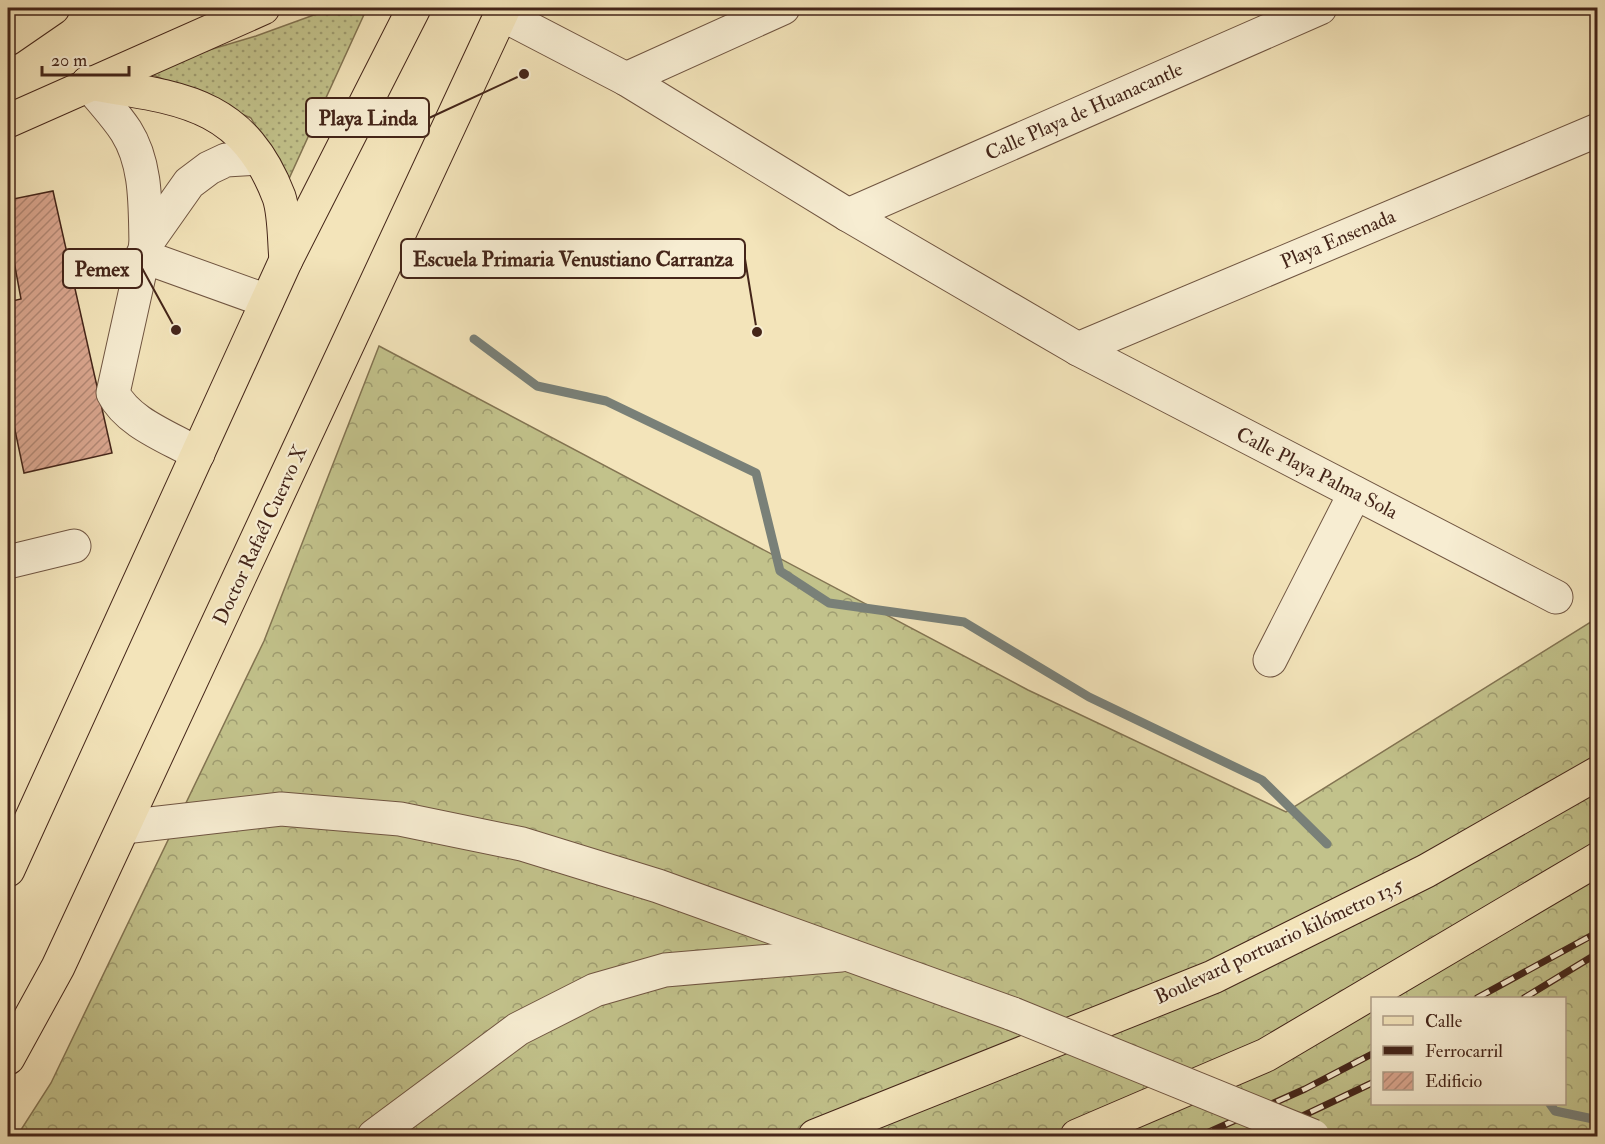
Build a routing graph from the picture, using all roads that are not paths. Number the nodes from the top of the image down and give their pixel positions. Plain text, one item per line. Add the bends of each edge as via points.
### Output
1 (53, 8) edge
2 (234, 8) edge
3 (263, 8) edge
4 (414, 8) edge
5 (783, 8) edge
6 (1320, 8) edge
7 (502, 11) edge
8 (12, 31) edge
9 (186, 40) junction
10 (626, 79) junction
11 (88, 83) junction
12 (8, 121) edge
13 (1598, 130) edge
14 (259, 158) junction
15 (848, 215) junction
16 (144, 250) junction
17 (286, 260) junction
18 (267, 301) junction
19 (1078, 349) junction
20 (198, 454) junction
21 (1355, 493) junction
22 (74, 546) dead end
23 (8, 562) edge
24 (1556, 597) dead end
25 (1270, 660) dead end
26 (1598, 773) edge
27 (124, 827) junction
28 (1598, 859) edge
29 (8, 870) edge
30 (852, 954) junction
31 (8, 1058) edge
32 (374, 1137) edge
33 (815, 1137) edge
34 (1077, 1137) edge
35 (1313, 1137) edge

1 - 8 main road
2 - 9 main road
3 - 9 main road
4 - 17 main road
5 - 10 street
6 - 15 street, Calle Playa de Huanacantle
7 - 10 street, Calle Playa Palma Sola
7 - 27 main road, Doctor Rafaél Cuervo X
9 - 11 main road
10 - 15 street, Calle Playa Palma Sola
11 - 12 main road
11 - 14 main road via 166,96 207,108 239,130
11 - 16 street via 126,131 138,156 145,192
13 - 19 street, Playa Ensenada
14 - 16 street via 226,160 189,183
14 - 17 main road via 279,198
15 - 19 street, Calle Playa Palma Sola
16 - 18 street
16 - 20 street via 113,393 120,407 132,417
17 - 18 main road
18 - 20 main road
19 - 21 street, Calle Playa Palma Sola
20 - 29 main road
21 - 24 street, Calle Playa Palma Sola
21 - 25 street
22 - 23 street
26 - 33 main road, Boulevard portuario kilómetro 13.5 via 1426,871 1213,977
27 - 30 street via 281,809 400,819 522,844 658,886
27 - 31 main road, Doctor Rafaél Cuervo X via 58,967
28 - 34 main road via 1266,1055
30 - 32 street via 665,970 595,990 518,1029
30 - 35 street, bridge via 1013,1014

